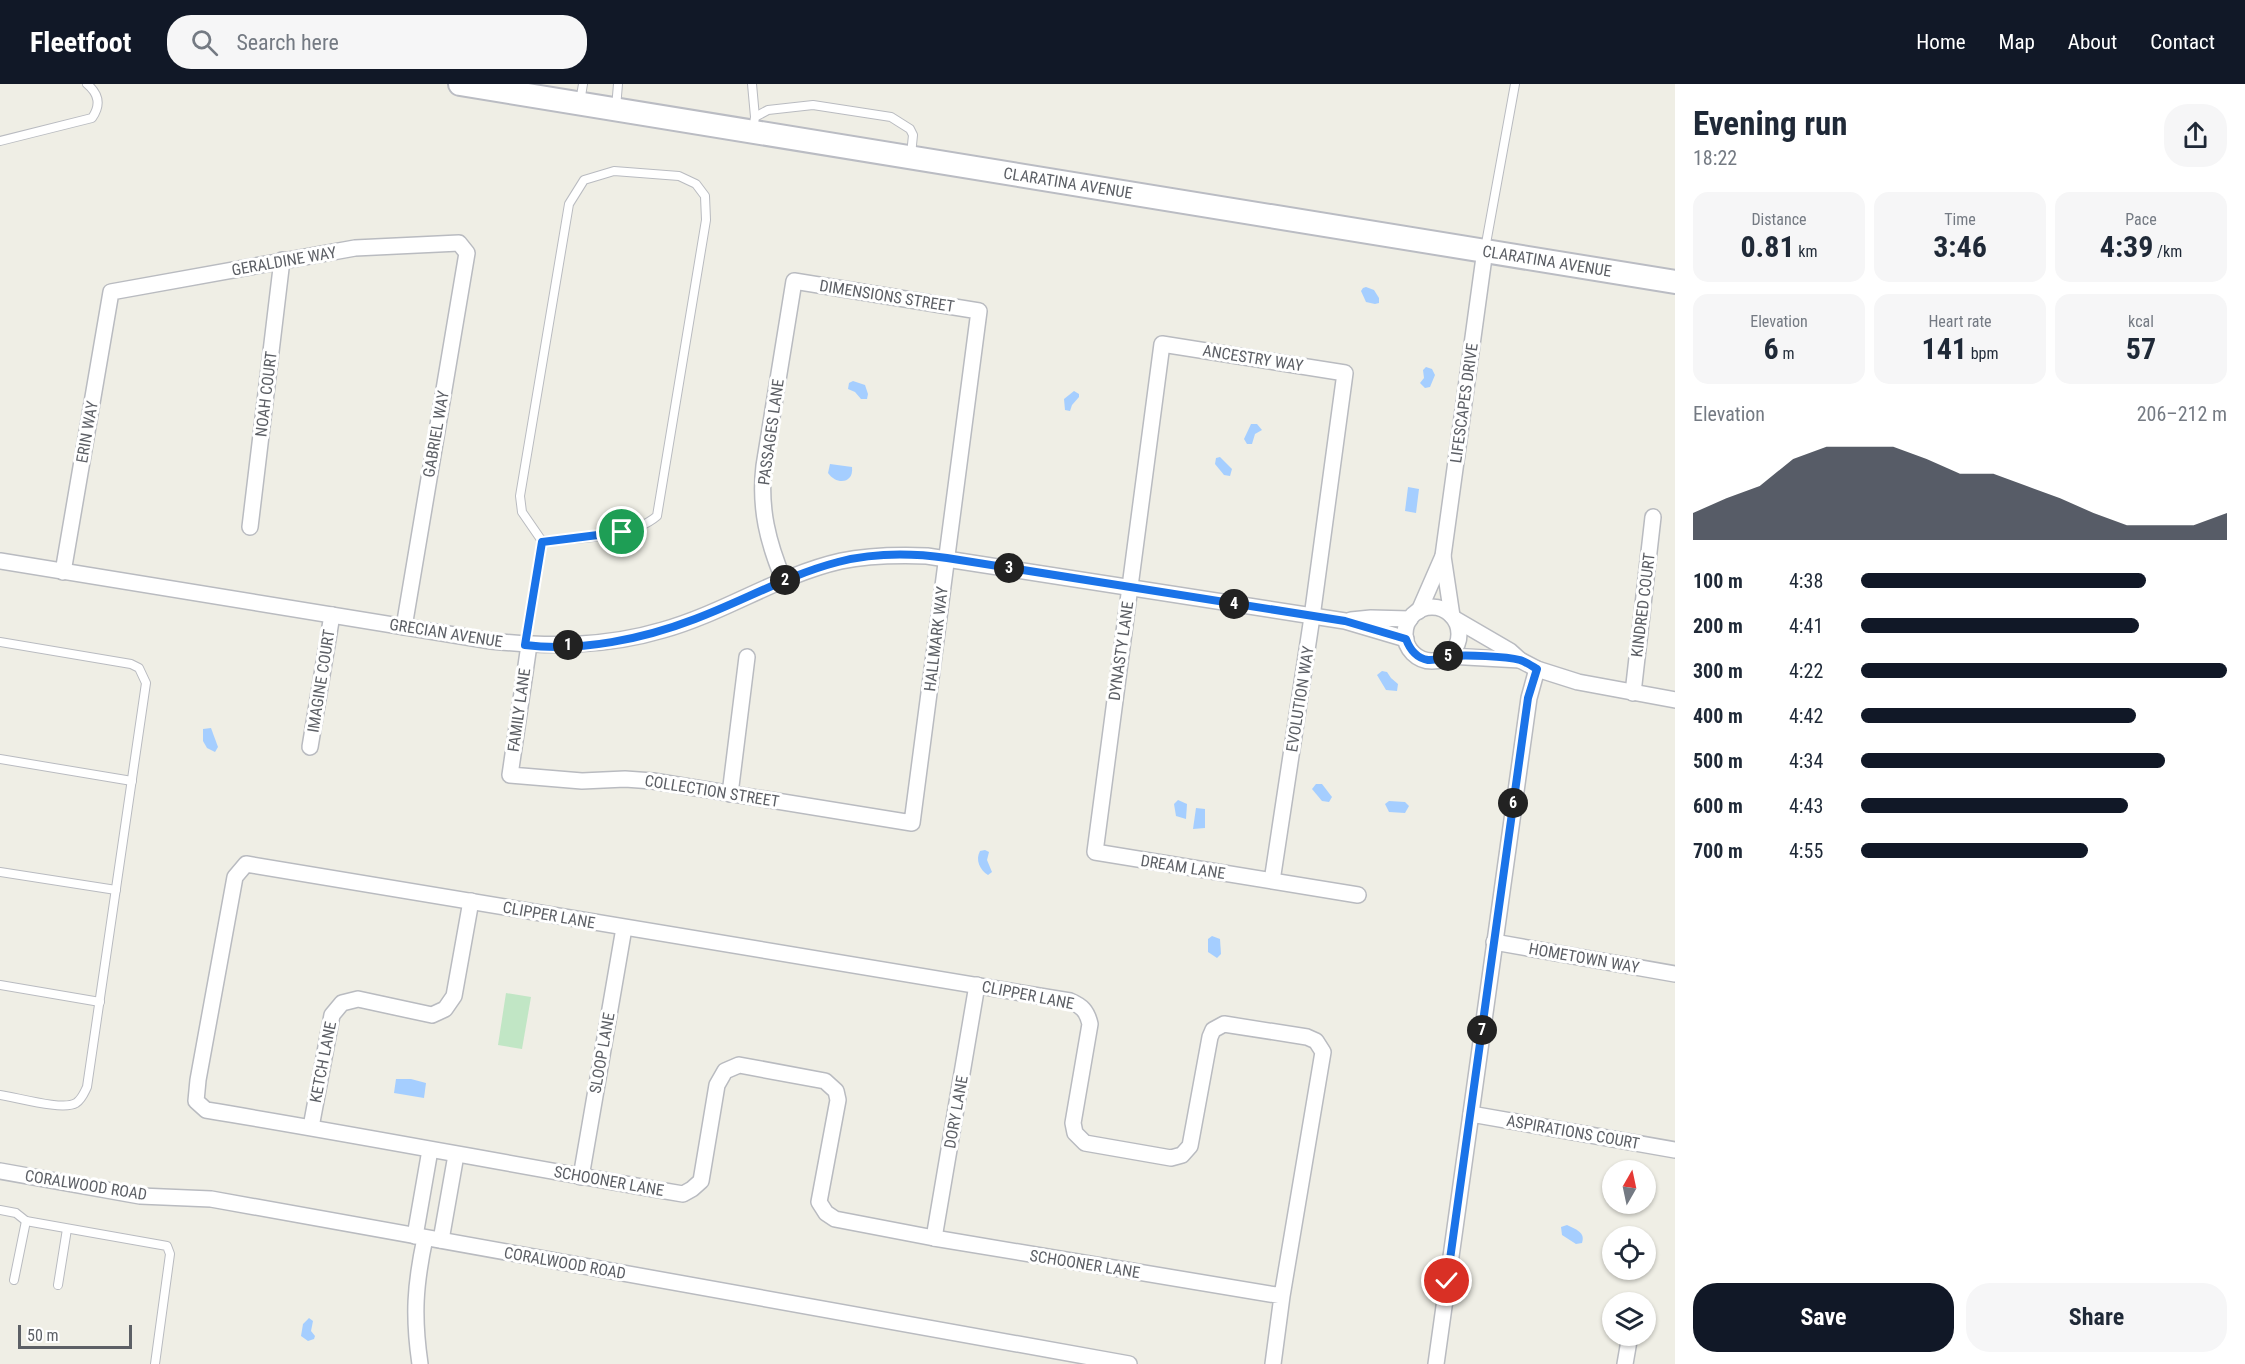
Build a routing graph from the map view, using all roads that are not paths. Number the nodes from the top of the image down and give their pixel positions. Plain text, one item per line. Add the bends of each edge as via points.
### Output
1 (87, 84) edge
2 (460, 84) edge
3 (618, 84) edge
4 (752, 84) edge
5 (1515, 84) edge
6 (581, 94) edge
7 (615, 110) junction
8 (754, 124) junction
9 (0, 141) edge
10 (910, 157) junction
11 (459, 243) joint
12 (1485, 250) junction
13 (282, 260) junction
14 (794, 281) joint
15 (1675, 282) edge
16 (111, 292) joint
17 (979, 311) joint
18 (1162, 344) joint
19 (1345, 373) joint
20 (1653, 517) dead end
21 (250, 527) dead end
22 (542, 542) junction
23 (1443, 556) junction
24 (947, 558) junction
25 (0, 561) edge
26 (63, 572) junction
27 (784, 581) junction
28 (1130, 588) junction
29 (332, 615) junction
30 (1414, 615) junction
31 (1312, 617) junction
32 (1453, 617) junction
33 (1345, 621) junction
34 (404, 627) junction
35 (1406, 639) junction
36 (0, 642) edge
37 (527, 645) junction
38 (1448, 656) junction
39 (747, 657) dead end
40 (1520, 660) junction
41 (1537, 669) junction
42 (1633, 693) junction
43 (1675, 700) edge
44 (310, 747) dead end
45 (0, 759) edge
46 (510, 775) joint
47 (132, 781) junction
48 (730, 794) junction
49 (912, 824) joint
50 (1095, 852) joint
51 (246, 864) joint
52 (0, 872) edge
53 (1272, 881) junction
54 (116, 890) junction
55 (1358, 895) dead end
56 (471, 901) junction
57 (624, 928) junction
58 (1494, 942) junction
59 (1675, 974) edge
60 (0, 985) edge
61 (978, 985) junction
62 (99, 1002) junction
63 (0, 1095) edge
64 (1471, 1114) junction
65 (311, 1127) junction
66 (430, 1150) junction
67 (1675, 1150) edge
68 (456, 1155) junction
69 (0, 1171) edge
70 (581, 1177) junction
71 (0, 1210) edge
72 (26, 1221) junction
73 (67, 1229) junction
74 (420, 1237) junction
75 (934, 1238) junction
76 (441, 1240) junction
77 (14, 1280) dead end
78 (58, 1285) dead end
79 (1282, 1296) junction
80 (1628, 1346) edge
81 (155, 1364) edge
82 (420, 1364) edge
83 (1130, 1364) edge
84 (1273, 1364) edge
85 (1436, 1364) edge
86 (1625, 1364) edge

1 - 9 lane via 98,99 92,118
2 - 6 main road, CLARATINA AVENUE
3 - 7 lane
4 - 8 lane
5 - 12 lane
6 - 7 main road, CLARATINA AVENUE
7 - 8 main road, CLARATINA AVENUE
8 - 10 main road, CLARATINA AVENUE
8 - 10 lane via 768,110 813,105 891,117 913,135
10 - 12 main road, CLARATINA AVENUE
11 - 13 street, GERALDINE WAY via 355,248
11 - 34 street, GABRIEL WAY via 467,253
12 - 15 main road, CLARATINA AVENUE
12 - 23 street, LIFESCAPES DRIVE
13 - 16 street, GERALDINE WAY
13 - 21 street, NOAH COURT
14 - 17 street, DIMENSIONS STREET
14 - 27 street, PASSAGES LANE via 762,489 768,542
16 - 26 street, ERIN WAY
17 - 24 street, HALLMARK WAY
18 - 19 street, ANCESTRY WAY
18 - 28 street, DYNASTY LANE
19 - 31 street, EVOLUTION WAY
20 - 42 street, KINDRED COURT
22 - 22 lane via 522,512 520,496 569,204 584,180 614,171 679,176 696,184 705,196 706,220 657,516 622,532
22 - 37 lane
23 - 30 street, LIFESCAPES DRIVE
23 - 32 street, LIFESCAPES DRIVE
24 - 27 street, GRECIAN AVENUE via 869,556 841,561
24 - 28 street, GRECIAN AVENUE
24 - 49 street, HALLMARK WAY
25 - 26 street, GRECIAN AVENUE
26 - 29 street, GRECIAN AVENUE
27 - 37 street, GRECIAN AVENUE via 663,630 596,644
28 - 31 street, GRECIAN AVENUE
28 - 50 street, DYNASTY LANE
29 - 34 street, GRECIAN AVENUE
29 - 44 street, IMAGINE COURT
30 - 32 street via 1437,607
30 - 33 street, GRECIAN AVENUE
30 - 35 street via 1406,629
31 - 33 street, GRECIAN AVENUE
31 - 53 street, EVOLUTION WAY
32 - 38 street via 1459,628 1458,638
32 - 40 street
33 - 35 street, GRECIAN AVENUE
34 - 37 street, GRECIAN AVENUE
35 - 38 street via 1410,649 1427,660
36 - 47 lane via 139,668 146,683
37 - 46 street, FAMILY LANE
38 - 40 street
39 - 48 street
40 - 41 street
41 - 42 street
41 - 58 street via 1528,698
42 - 43 street
45 - 47 lane
46 - 48 street, COLLECTION STREET via 653,781
47 - 54 lane
48 - 49 street, COLLECTION STREET
50 - 53 street, DREAM LANE
51 - 56 street, CLIPPER LANE
51 - 65 street, SCHOONER LANE via 235,876 196,1101 206,1110
52 - 54 lane
53 - 55 street, DREAM LANE
54 - 62 lane
56 - 57 street, CLIPPER LANE
56 - 65 street, KETCH LANE via 454,996 445,1009 432,1015 357,999 342,1003 332,1015
57 - 61 street, CLIPPER LANE
57 - 70 street, SLOOP LANE
58 - 59 street, HOMETOWN WAY
58 - 64 street
60 - 62 lane
61 - 75 street, DORY LANE
61 - 79 street, CLIPPER LANE via 1080,1005 1090,1024 1074,1133 1085,1143 1171,1158 1182,1155 1190,1146 1213,1030 1224,1024 1316,1041 1323,1052
62 - 63 lane via 87,1087 75,1104
64 - 67 street, ASPIRATIONS COURT
64 - 85 street
65 - 66 street, SCHOONER LANE
66 - 68 street, SCHOONER LANE
66 - 74 street
68 - 70 street, SCHOONER LANE
68 - 76 street
69 - 74 street, CORALWOOD ROAD via 140,1196 211,1199
70 - 75 street, SCHOONER LANE via 683,1194 692,1189 701,1181 717,1085 725,1071 739,1065 825,1081 836,1090 838,1100 819,1202 826,1214
71 - 72 lane via 16,1213
72 - 73 lane
72 - 77 lane
73 - 78 lane
73 - 81 lane via 167,1246 170,1254
74 - 76 street, CORALWOOD ROAD
74 - 82 street via 415,1302
75 - 79 street, SCHOONER LANE
76 - 83 street, CORALWOOD ROAD
79 - 84 street, CLIPPER LANE
80 - 86 street

